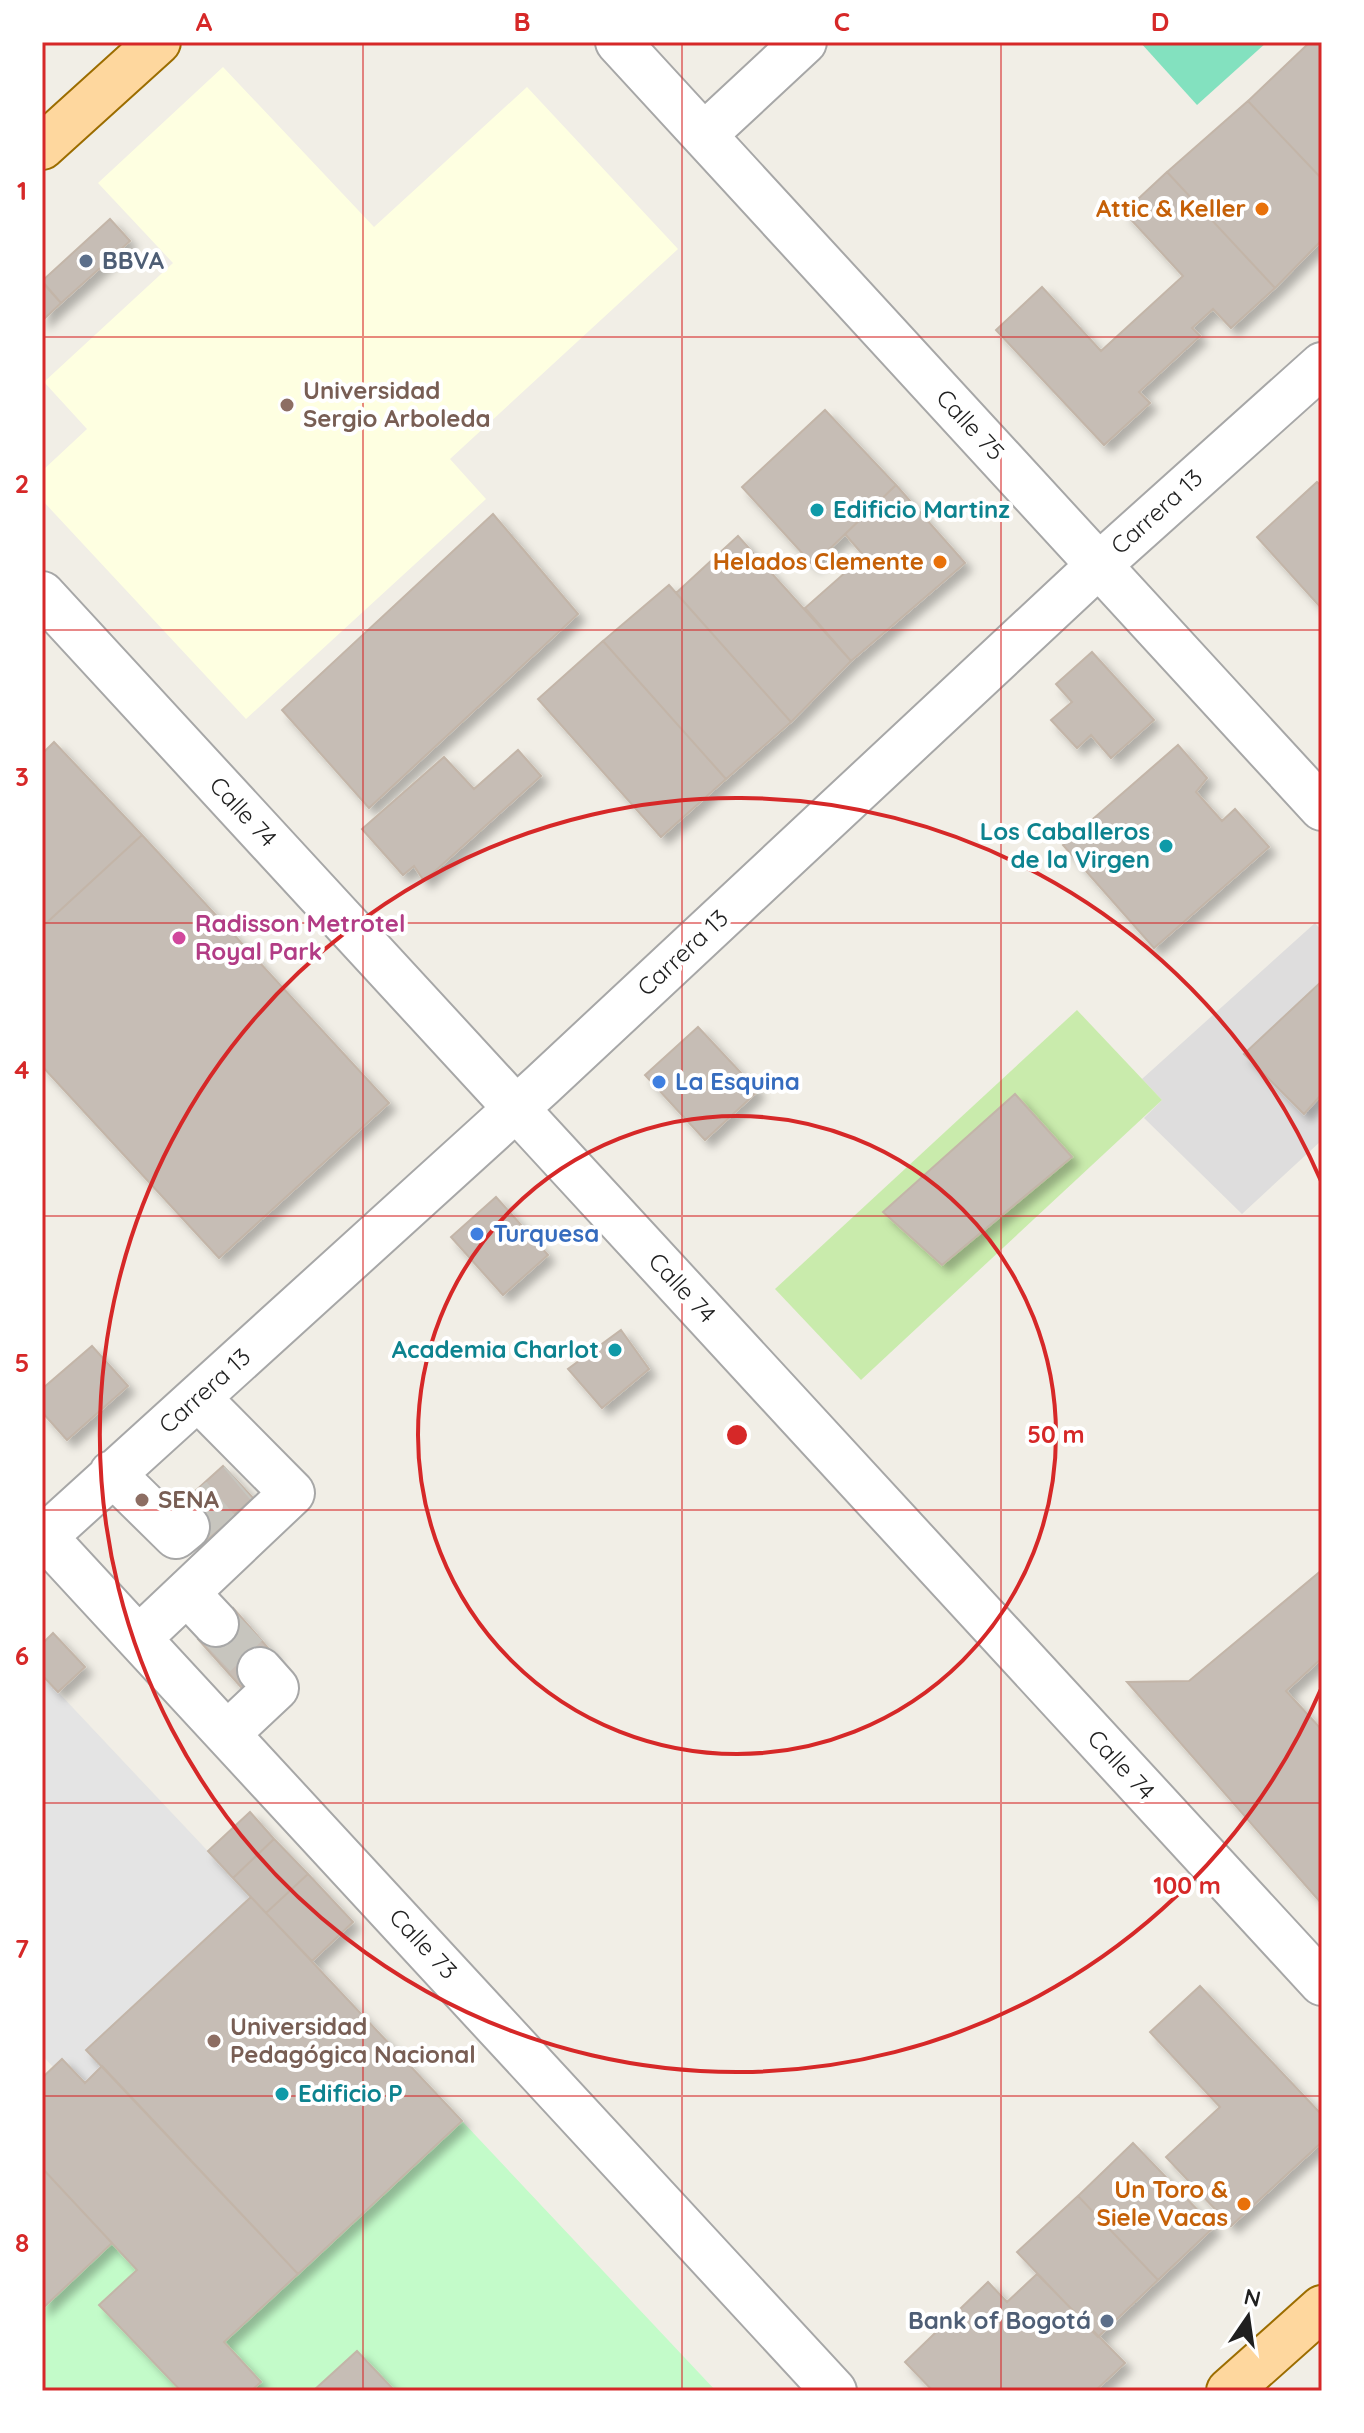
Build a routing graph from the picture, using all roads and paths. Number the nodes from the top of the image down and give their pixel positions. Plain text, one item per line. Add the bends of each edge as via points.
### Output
1 (158, 42) edge
2 (618, 42) edge
3 (804, 42) edge
4 (704, 135) junction
5 (42, 147) edge
6 (1322, 365) edge
7 (1099, 565) junction
8 (42, 594) edge
9 (1322, 808) edge
10 (516, 1109) junction
11 (198, 1398) junction
12 (112, 1473) junction
13 (182, 1531) dead end
14 (43, 1536) edge
15 (139, 1638) junction
16 (260, 1670) tunnel mouth
17 (228, 1733) junction
18 (1322, 1983) edge
19 (1322, 2308) edge
20 (834, 2391) edge
21 (1229, 2391) edge

1 - 5 main road
2 - 4 street, Calle 75
3 - 4 street
4 - 7 street, Calle 75
6 - 7 street, Carrera 13
7 - 9 street, Calle 75
7 - 10 street, Carrera 13
8 - 10 street, Calle 74
10 - 11 street, Carrera 13
10 - 18 street, Calle 74
11 - 12 street, Carrera 13
11 - 15 street via 251,1473 292,1493 201,1608
12 - 13 street
12 - 14 street, Carrera 13
14 - 15 street, Calle 73
15 - 17 street, Calle 73
16 - 17 street via 276,1688
17 - 20 street, Calle 73
19 - 21 main road

